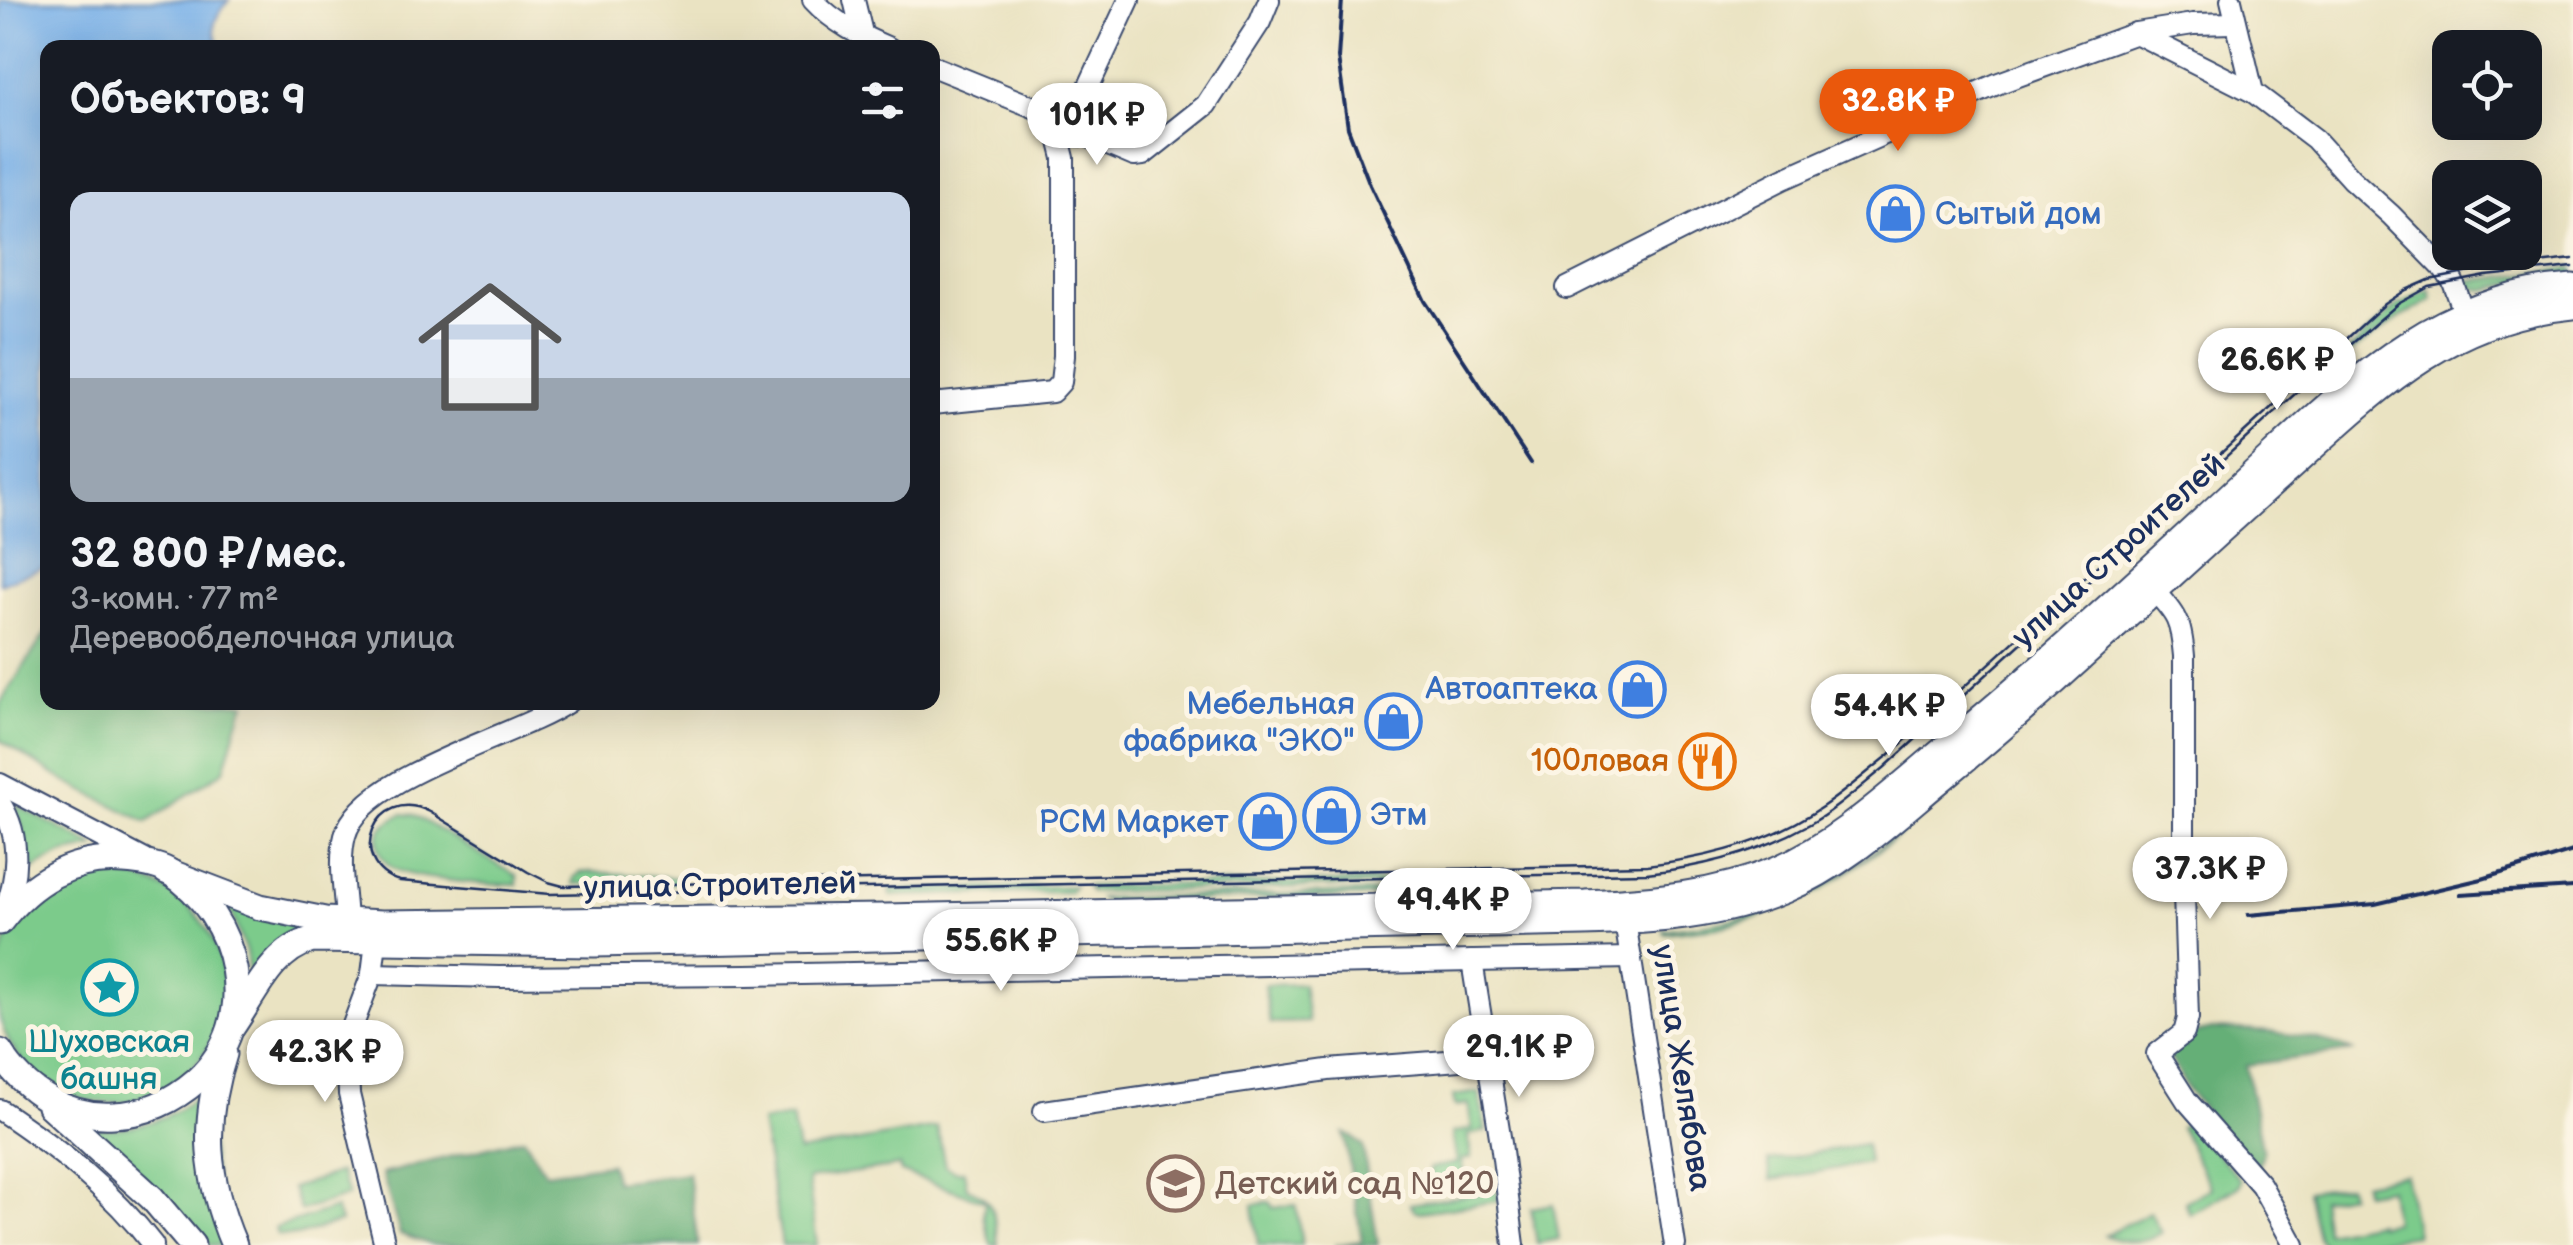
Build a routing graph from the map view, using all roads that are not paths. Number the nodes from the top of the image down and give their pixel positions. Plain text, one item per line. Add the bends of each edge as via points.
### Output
1 (813, 0) edge
2 (854, 0) edge
3 (1129, 0) edge
4 (1269, 0) edge
5 (2231, 0) edge
6 (2235, 23) junction
7 (2136, 33) junction
8 (863, 37) junction
9 (870, 40) edge
10 (940, 69) edge
11 (2253, 92) junction
12 (1058, 134) junction
13 (2573, 286) edge
14 (1567, 288) dead end
15 (2573, 306) edge
16 (2467, 322) junction
17 (940, 403) edge
18 (2154, 590) junction
19 (553, 710) edge
20 (0, 784) edge
21 (0, 803) edge
22 (163, 869) junction
23 (1621, 911) junction
24 (346, 921) junction
25 (0, 922) edge
26 (376, 942) junction
27 (1631, 958) junction
28 (1472, 961) junction
29 (372, 974) junction
30 (231, 1031) junction
31 (0, 1052) edge
32 (1486, 1058) junction
33 (0, 1070) edge
34 (29, 1087) junction
35 (0, 1110) edge
36 (1044, 1110) dead end
37 (384, 1241) dead end
38 (153, 1245) edge
39 (192, 1245) edge
40 (234, 1245) edge
41 (1514, 1245) edge
42 (1675, 1245) edge
43 (2294, 1245) edge

1 - 8 street
2 - 8 street
3 - 12 street via 1075,116
4 - 12 street via 1206,105 1138,157 1088,136
5 - 6 street
6 - 7 street
6 - 11 street
7 - 11 street
7 - 14 street via 1925,115
8 - 9 street
10 - 12 street via 1038,109
11 - 16 street via 2315,139 2444,270
12 - 17 street via 1064,158 1061,382 1052,392
13 - 16 main road, улица Строителей via 2516,294
15 - 16 main road, улица Строителей
16 - 18 main road, улица Строителей via 2373,393
16 - 23 main road, улица Строителей via 2430,329 2375,364 1988,713 1853,824 1779,868
18 - 23 main road, улица Строителей via 2002,730 1850,854 1747,904 1702,914
18 - 43 street via 2177,616 2184,656 2188,1018 2184,1033 2157,1054 2187,1101 2261,1185
19 - 24 street via 416,772 360,809 343,848
20 - 22 street
21 - 25 street via 16,855
22 - 24 main road, улица Строителей via 260,907
22 - 25 main road, улица Строителей via 116,860 68,868 31,888
22 - 30 main road via 198,898 227,941 236,988
23 - 24 main road, улица Строителей
23 - 26 main road, улица Строителей via 594,944
23 - 27 street, улица Желябова
26 - 29 street
26 - 30 main road, улица Строителей via 312,940 289,950
27 - 28 street
27 - 42 street, улица Желябова
28 - 29 street via 747,975
28 - 32 street
29 - 37 street via 347,1041 348,1094
30 - 34 main road via 189,1086 136,1112 84,1113
30 - 40 main road via 213,1091 208,1143
31 - 34 main road
32 - 36 street via 1328,1070
32 - 41 street
33 - 34 main road
34 - 39 main road via 152,1198
35 - 38 street via 91,1178

